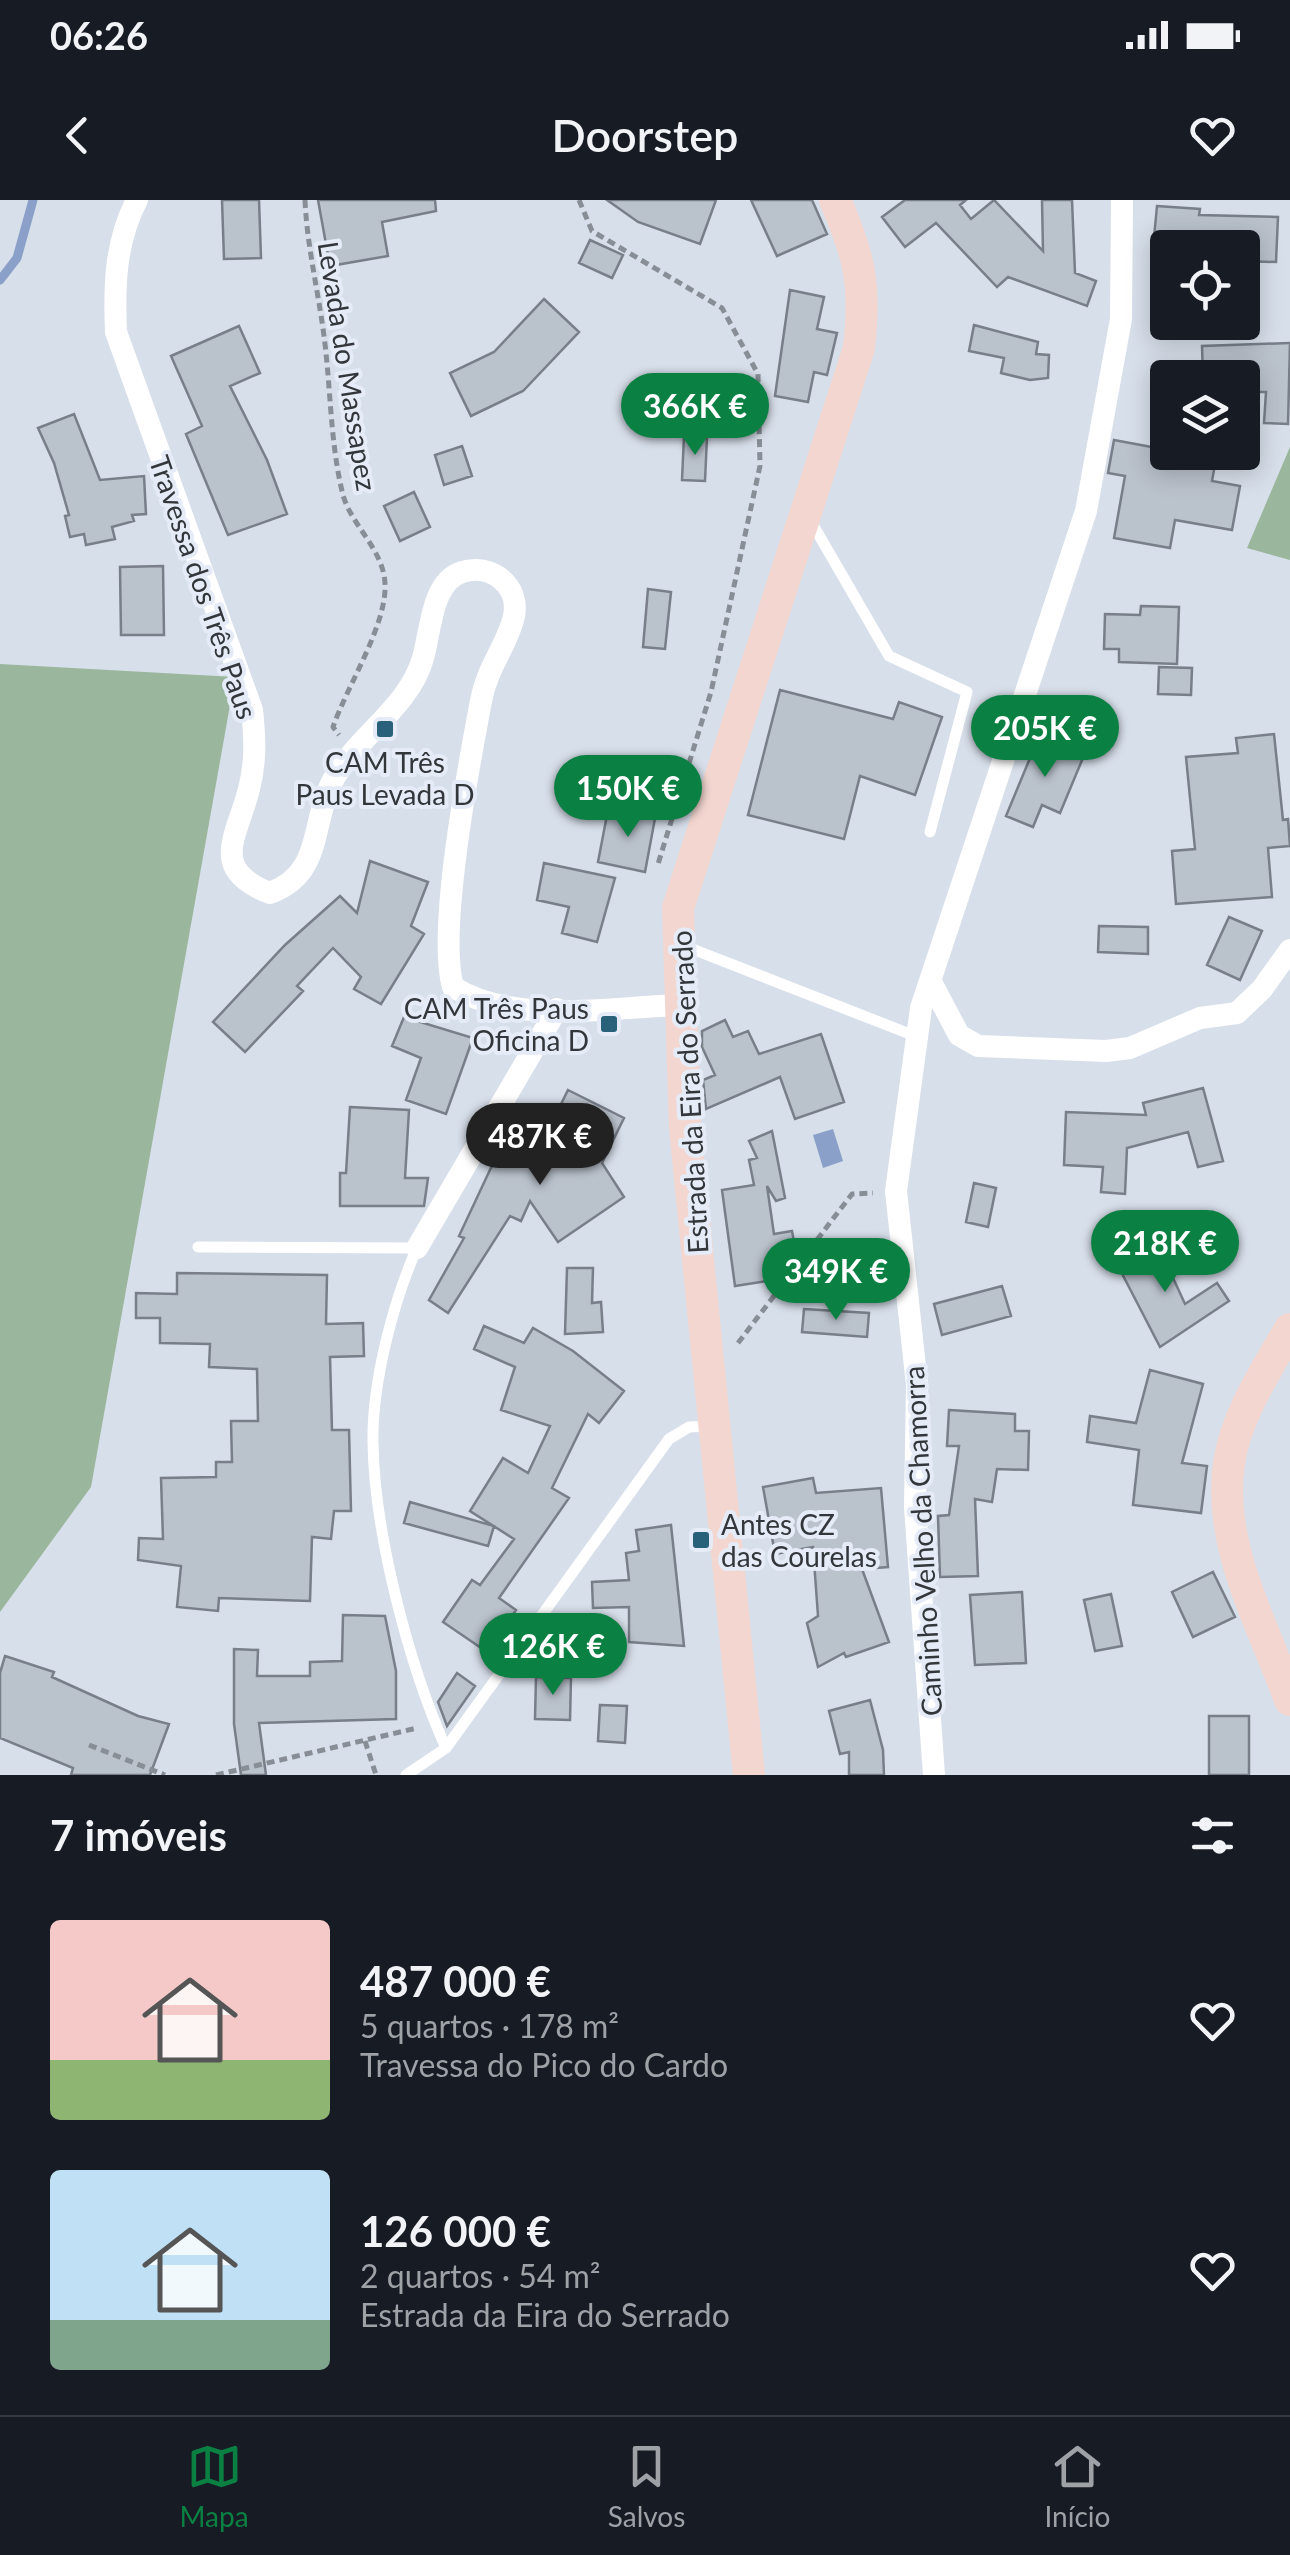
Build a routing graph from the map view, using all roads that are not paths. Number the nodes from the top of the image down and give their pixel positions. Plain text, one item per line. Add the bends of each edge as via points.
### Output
1 (136, 200) edge
2 (835, 200) edge
3 (1122, 200) edge
4 (808, 514) junction
5 (930, 832) dead end
6 (680, 944) junction
7 (1290, 950) edge
8 (932, 984) junction
9 (680, 1005) junction
10 (557, 1008) junction
11 (915, 1036) junction
12 (198, 1246) dead end
13 (417, 1248) junction
14 (1290, 1329) edge
15 (714, 1426) junction
16 (1290, 1700) edge
17 (446, 1748) junction
18 (406, 1775) edge
19 (749, 1775) edge
20 (934, 1775) edge

1 - 10 street, Travessa dos Três Paus via 114,280 116,332 252,710 256,747 230,855 248,885 270,893 303,874 332,782 422,664 438,594 448,579 479,570 507,581 514,618 486,672 447,966 453,987 474,1000
2 - 4 main road, Estrada da Eira do Serrado via 858,254 862,320
3 - 8 street, Caminho Velho da Chamorra via 1121,319 1086,511
4 - 5 lane via 889,656 968,692
4 - 6 main road, Estrada da Eira do Serrado via 678,908
6 - 9 main road, Estrada da Eira do Serrado
6 - 11 lane
7 - 8 street via 1237,1013 1200,1018 1106,1052 978,1046 959,1035
8 - 11 street, Caminho Velho da Chamorra
9 - 10 street, Travessa dos Três Paus
9 - 15 main road, Estrada da Eira do Serrado
10 - 13 street
11 - 20 street, Caminho Velho da Chamorra via 896,1191 917,1386 915,1507
12 - 13 lane
13 - 17 lane via 390,1318 373,1441 387,1560
14 - 16 main road via 1238,1430 1229,1462 1228,1518 1234,1554
15 - 17 lane via 689,1427 669,1440
15 - 19 main road, Estrada da Eira do Serrado
17 - 18 lane

